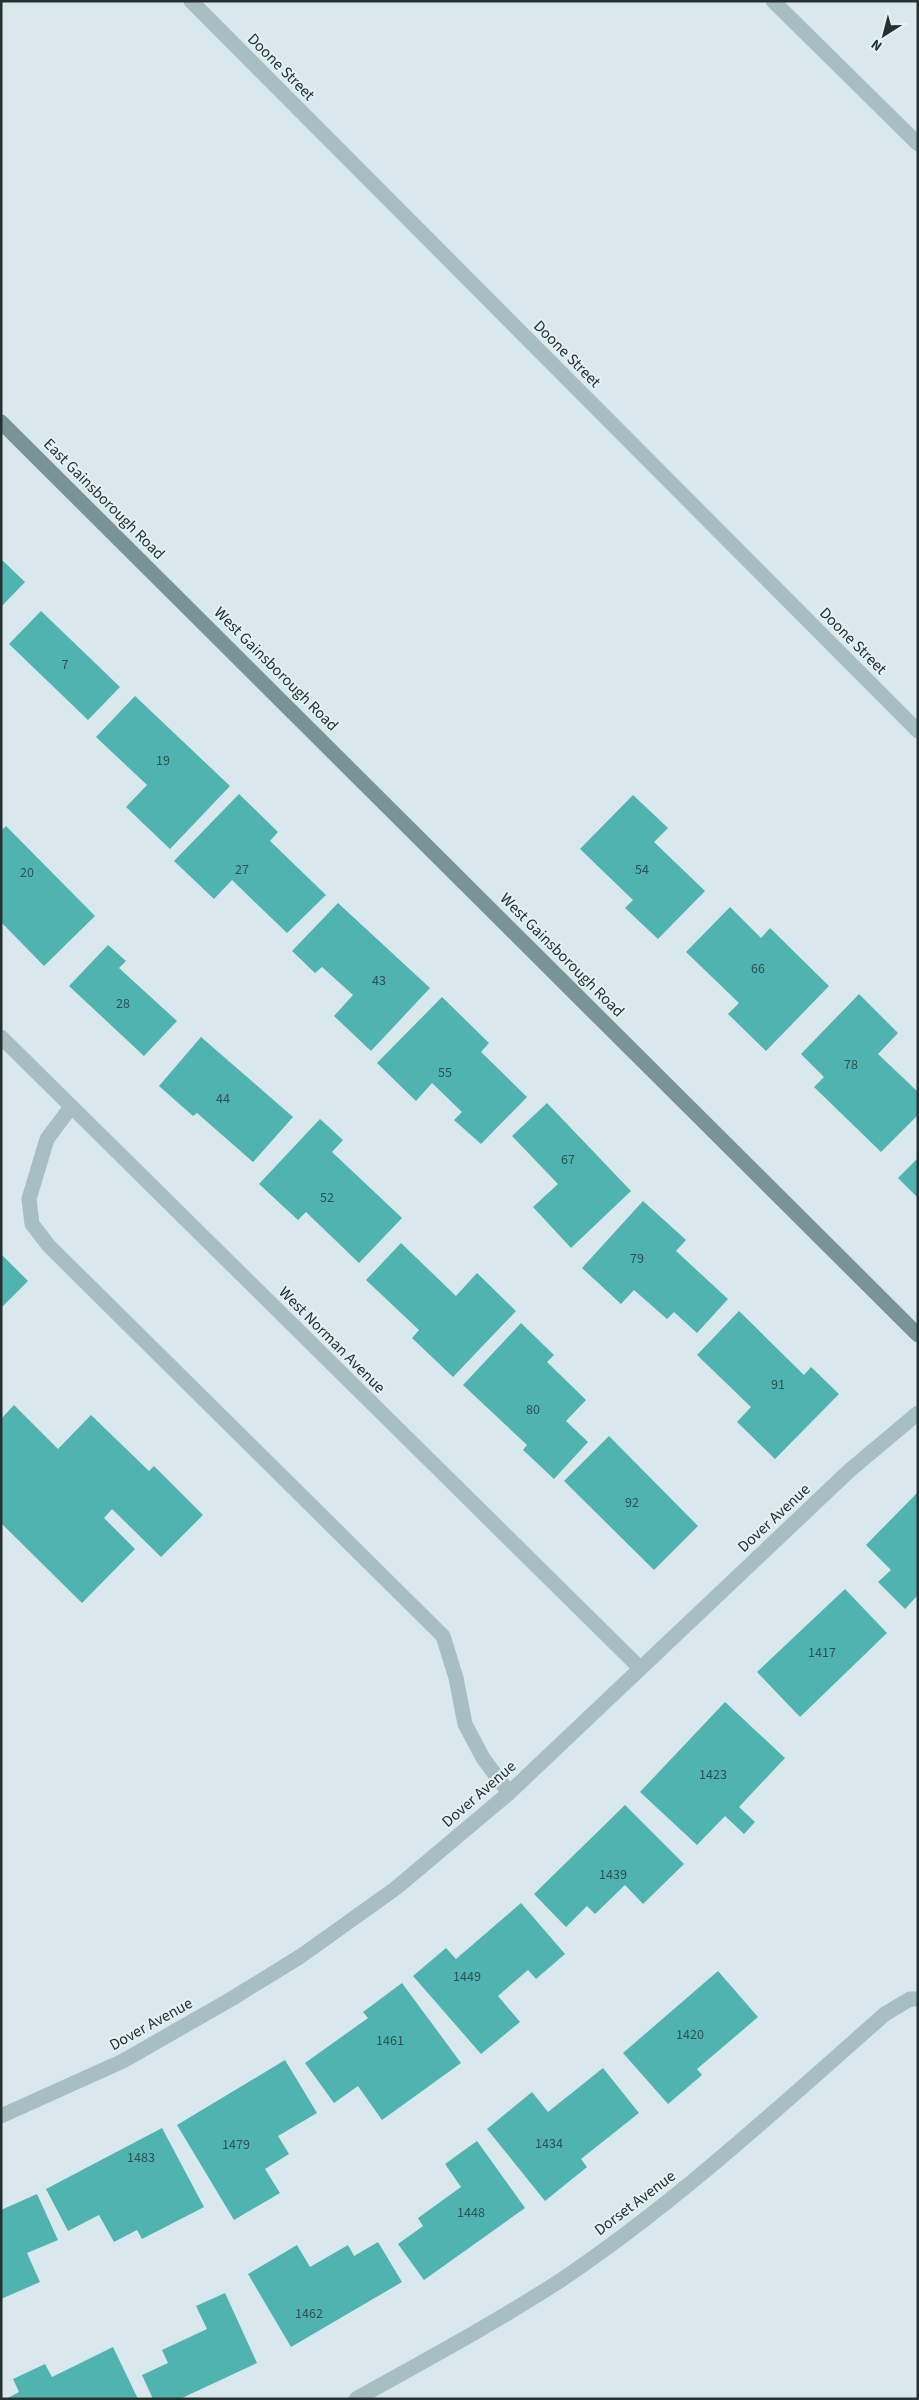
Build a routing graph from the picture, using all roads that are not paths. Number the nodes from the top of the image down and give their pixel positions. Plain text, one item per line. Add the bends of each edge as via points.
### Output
1 (191, 1) edge
2 (773, 1) edge
3 (918, 144) edge
4 (1, 422) edge
5 (182, 600) joint
6 (918, 731) edge
7 (1, 1037) edge
8 (71, 1107) junction
9 (918, 1335) edge
10 (918, 1413) edge
11 (640, 1668) junction
12 (509, 1793) junction
13 (914, 1999) edge
14 (1, 2116) edge
15 (356, 2399) edge

1 - 6 street, Doone Street
2 - 3 street
4 - 5 street, East Gainsborough Road
5 - 9 street, West Gainsborough Road
7 - 8 street, West Norman Avenue
8 - 11 street, West Norman Avenue
8 - 12 street via 47,1139 29,1199 32,1224 50,1246 443,1636 465,1724 483,1758
10 - 11 street, Dover Avenue via 850,1470
11 - 12 street, Dover Avenue
12 - 14 street, Dover Avenue via 396,1888 301,1956 123,2061
13 - 15 street, Dorset Avenue via 884,2014 664,2205 566,2276 450,2347

